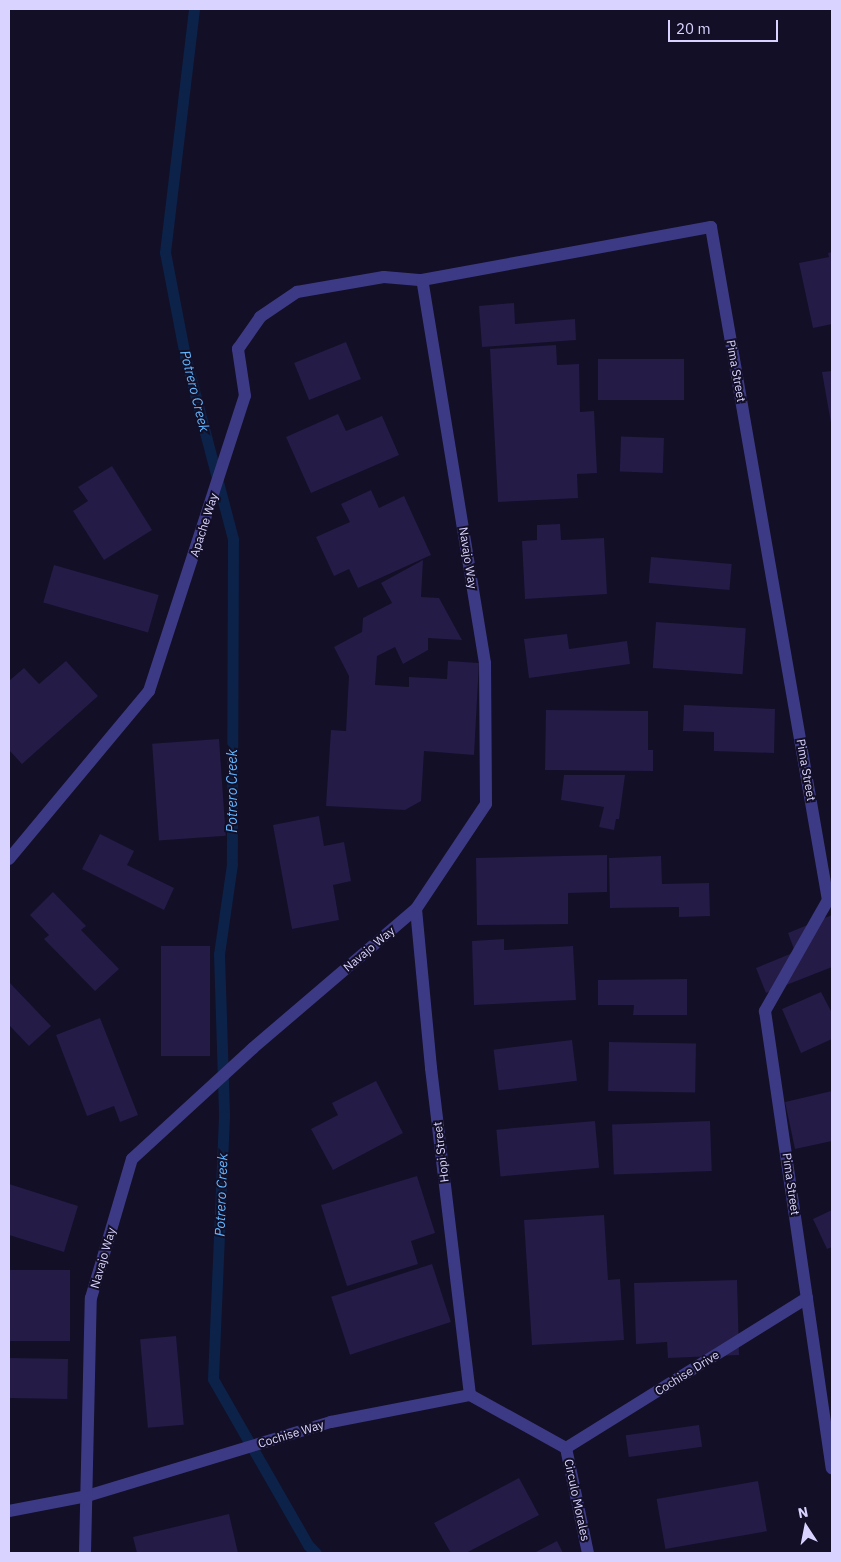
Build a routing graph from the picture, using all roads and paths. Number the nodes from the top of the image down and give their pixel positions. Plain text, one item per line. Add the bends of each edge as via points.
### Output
1 (711, 227) joint
2 (422, 280) junction
3 (9, 859) edge
4 (416, 909) junction
5 (808, 1298) junction
6 (470, 1395) junction
7 (566, 1448) junction
8 (832, 1468) edge
9 (87, 1496) junction
10 (9, 1511) edge
11 (85, 1553) edge
12 (588, 1553) edge

1 - 2 street, Apache Way
1 - 5 street, Pima Street via 828,900 765,1011
2 - 3 street, Apache Way via 384,277 297,292 260,317 238,349 245,396 210,512 149,691
2 - 4 street, Navajo Way via 485,663 486,804
4 - 6 street, Hopi Street via 431,1068
4 - 9 street, Navajo Way via 253,1048 132,1159 92,1298
5 - 7 street, Cochise Drive
5 - 8 street
6 - 7 street
6 - 9 street, Cochise Way via 331,1422
7 - 12 street, Circulo Morales
9 - 10 street, Cochise Way
9 - 11 street, Navajo Way

